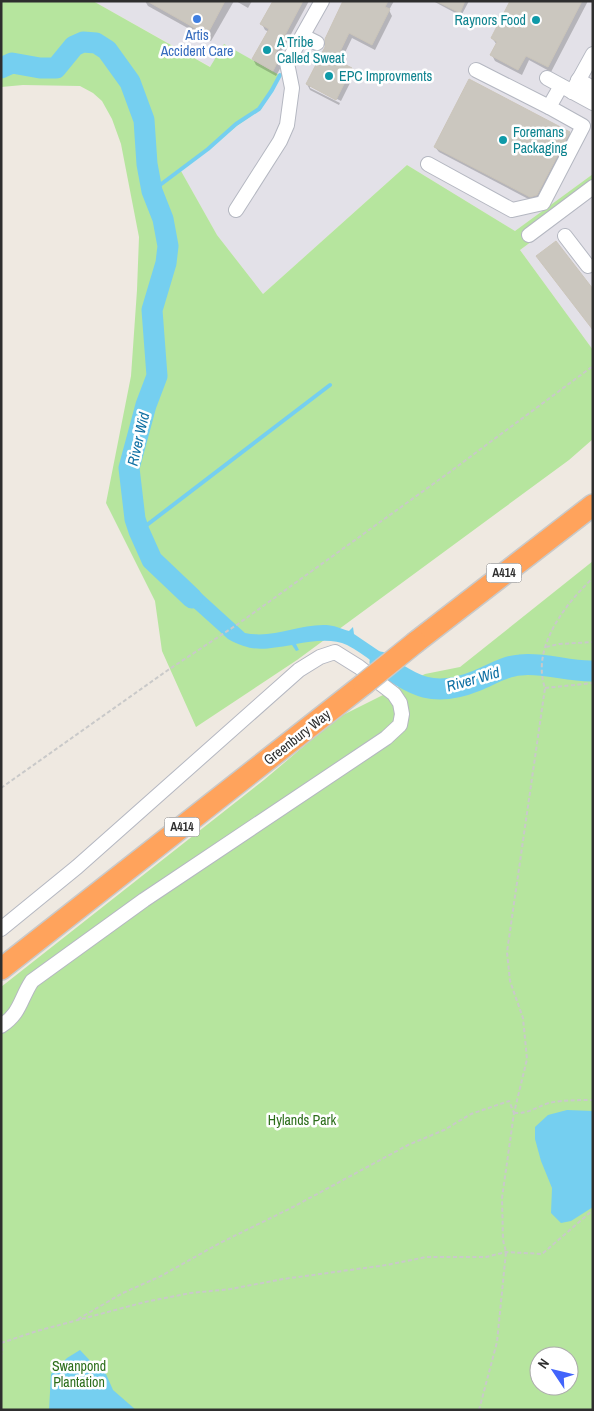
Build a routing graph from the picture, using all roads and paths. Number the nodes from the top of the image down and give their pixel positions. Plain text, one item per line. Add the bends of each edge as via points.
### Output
1 (322, 1) edge
2 (303, 36) junction
3 (316, 44) dead end
4 (593, 54) edge
5 (476, 70) dead end
6 (547, 78) dead end
7 (572, 88) junction
8 (593, 88) edge
9 (593, 102) edge
10 (549, 107) junction
11 (567, 117) junction
12 (428, 164) dead end
13 (593, 187) edge
14 (236, 210) dead end
15 (529, 236) dead end
16 (565, 236) dead end
17 (591, 267) edge
18 (593, 366) edge
19 (593, 504) edge
20 (593, 578) edge
21 (593, 642) edge
22 (544, 648) junction
23 (593, 683) edge
24 (545, 688) junction
25 (1, 788) edge
26 (1, 929) edge
27 (1, 969) edge
28 (1, 1026) edge
29 (593, 1100) edge
30 (514, 1113) junction
31 (593, 1210) edge
32 (506, 1252) junction
33 (74, 1322) junction
34 (1, 1343) edge
35 (1, 1347) edge
36 (1, 1355) edge
37 (479, 1410) edge

1 - 2 street
2 - 3 street
2 - 14 street via 287,64 292,88 287,125
4 - 7 street
5 - 10 street
6 - 7 street
7 - 8 street
7 - 9 street
7 - 10 street
7 - 11 street
10 - 11 street
11 - 12 street via 583,126 543,203 512,210
13 - 15 street
16 - 17 street
18 - 25 path via 222,636 168,670
19 - 27 highway, Greenbury Way / A414, bridge
20 - 22 path via 577,593
21 - 22 path
22 - 24 path via 542,679
23 - 24 path
24 - 30 path via 507,952 510,981 523,1018 527,1059
26 - 28 street via 77,867 299,670 320,657 335,652 394,694 400,703 400,725 386,738 144,900 32,981 12,1019
29 - 30 path via 549,1103 524,1113
30 - 32 path via 502,1198
30 - 33 path via 509,1101 471,1114 123,1293
31 - 32 path via 542,1254
32 - 33 path via 486,1257 426,1257 190,1293
32 - 37 path via 497,1342
33 - 34 path
35 - 36 path

